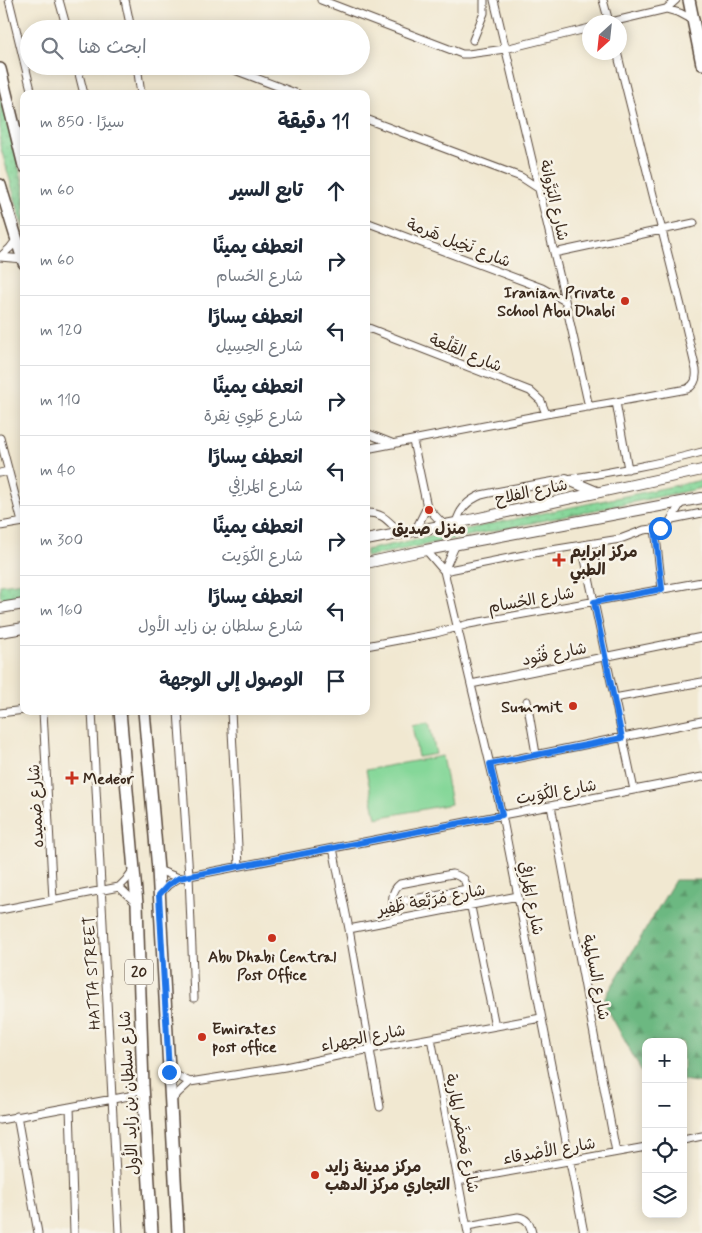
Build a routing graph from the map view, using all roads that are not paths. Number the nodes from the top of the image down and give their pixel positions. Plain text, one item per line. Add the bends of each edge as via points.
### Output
1 (8, 0) edge
2 (59, 0) edge
3 (125, 0) edge
4 (321, 0) edge
5 (484, 0) edge
6 (494, 0) edge
7 (604, 0) edge
8 (676, 0) edge
9 (689, 0) edge
10 (666, 9) junction
11 (608, 15) edge
12 (627, 18) edge
13 (64, 20) edge
14 (130, 20) edge
15 (693, 20) junction
16 (582, 30) edge
17 (473, 40) dead end
18 (20, 47) edge
19 (505, 49) junction
20 (619, 60) edge
21 (702, 64) edge
22 (0, 68) edge
23 (27, 75) edge
24 (79, 75) edge
25 (138, 75) edge
26 (248, 75) edge
27 (31, 90) edge
28 (83, 90) edge
29 (140, 90) edge
30 (287, 90) edge
31 (370, 121) edge
32 (12, 122) junction
33 (20, 126) edge
34 (20, 151) edge
35 (534, 170) junction
36 (521, 178) junction
37 (0, 185) edge
38 (538, 188) junction
39 (694, 223) dead end
40 (370, 224) edge
41 (661, 230) junction
42 (16, 239) junction
43 (20, 252) edge
44 (554, 253) junction
45 (1, 256) edge
46 (20, 260) edge
47 (561, 282) junction
48 (542, 288) junction
49 (565, 301) junction
50 (370, 329) edge
51 (616, 402) junction
52 (589, 407) junction
53 (546, 414) junction
54 (370, 435) edge
55 (0, 438) edge
56 (413, 441) junction
57 (394, 444) junction
58 (370, 448) edge
59 (702, 452) edge
60 (628, 469) junction
61 (702, 470) edge
62 (8, 471) junction
63 (0, 473) edge
64 (566, 479) junction
65 (597, 492) junction
66 (702, 498) edge
67 (681, 503) junction
68 (427, 507) junction
69 (20, 512) edge
70 (370, 513) edge
71 (702, 513) edge
72 (672, 519) junction
73 (20, 523) edge
74 (456, 523) junction
75 (444, 525) junction
76 (0, 526) edge
77 (655, 528) junction
78 (415, 531) junction
79 (401, 533) junction
80 (370, 539) edge
81 (456, 544) junction
82 (582, 545) junction
83 (426, 550) junction
84 (370, 562) edge
85 (444, 571) junction
86 (702, 582) edge
87 (662, 589) junction
88 (594, 602) junction
89 (20, 605) edge
90 (0, 608) edge
91 (458, 628) junction
92 (20, 629) edge
93 (0, 632) edge
94 (702, 637) edge
95 (370, 645) edge
96 (606, 657) junction
97 (702, 682) edge
98 (471, 684) junction
99 (614, 698) junction
100 (528, 701) dead end
101 (20, 710) edge
102 (0, 713) edge
103 (43, 715) edge
104 (92, 715) edge
105 (120, 715) edge
106 (144, 715) edge
107 (178, 715) edge
108 (232, 715) edge
109 (702, 721) edge
110 (622, 738) junction
111 (536, 754) junction
112 (490, 764) junction
113 (702, 777) edge
114 (634, 790) junction
115 (551, 806) junction
116 (502, 815) junction
117 (332, 848) junction
118 (239, 866) junction
119 (134, 869) junction
120 (158, 870) junction
121 (189, 876) junction
122 (179, 878) junction
123 (119, 887) junction
124 (468, 890) junction
125 (100, 891) junction
126 (159, 895) junction
127 (518, 896) junction
128 (53, 900) junction
129 (394, 903) junction
130 (137, 904) junction
131 (471, 905) junction
132 (0, 910) edge
133 (396, 920) junction
134 (349, 929) junction
135 (194, 998) dead end
136 (541, 1018) junction
137 (495, 1026) junction
138 (431, 1038) junction
139 (370, 1049) junction
140 (169, 1072) junction
141 (190, 1082) junction
142 (143, 1086) junction
143 (129, 1096) junction
144 (111, 1099) junction
145 (144, 1100) junction
146 (171, 1102) junction
147 (70, 1107) junction
148 (380, 1107) dead end
149 (17, 1116) junction
150 (0, 1120) edge
151 (702, 1136) edge
152 (687, 1139) edge
153 (642, 1148) edge
154 (616, 1152) junction
155 (570, 1161) junction
156 (458, 1181) junction
157 (468, 1229) edge
158 (38, 1233) edge
159 (74, 1233) edge
160 (118, 1233) edge
161 (152, 1233) edge
162 (178, 1233) edge
163 (532, 1233) edge
164 (584, 1233) edge

1 - 18 street
2 - 13 street
3 - 14 street
4 - 19 street via 462,54
5 - 17 street via 484,13
6 - 19 street, شارع البَرَّوانة
7 - 11 street
8 - 10 street
9 - 15 main road
10 - 12 street
10 - 15 street
15 - 21 main road
16 - 19 street
19 - 35 street, شارع البَرَّوانة
20 - 41 street
22 - 32 main road
23 - 27 street
24 - 28 street
25 - 29 street
26 - 30 street
31 - 36 street
32 - 33 street
32 - 34 main road
35 - 36 street
35 - 38 street, شارع البَرَّوانة
36 - 38 street
37 - 42 main road
38 - 44 street, شارع البَرَّوانة
39 - 41 street
40 - 48 street, شارع نَخِيل هَرمة
41 - 44 street
41 - 51 street via 696,378 687,389
42 - 43 main road
42 - 45 street
44 - 47 street, شارع البَرَّوانة
45 - 46 street
47 - 48 street via 552,288
47 - 49 street, شارع البَرَّوانة
48 - 49 street, شارع نَخِيل هَرمة
49 - 52 street, شارع البَرَّوانة
50 - 53 street, شارع القَلْعة via 530,391 541,401
51 - 52 street
51 - 60 street
52 - 53 street
53 - 56 street
54 - 57 street
55 - 62 street
56 - 57 street
56 - 68 street
57 - 58 street
59 - 60 street
60 - 64 street
61 - 65 main road, شارع الفلاح
62 - 63 street
62 - 69 street
64 - 65 main road
64 - 74 street via 480,495 467,503
65 - 74 main road, شارع الفلاح
66 - 67 main road
67 - 72 street
67 - 81 main road
68 - 75 street
68 - 78 street
70 - 79 street via 384,517
71 - 72 street
72 - 77 street via 665,526
73 - 76 street
74 - 75 main road, شارع الفلاح
75 - 78 main road, شارع الفلاح
77 - 82 street via 620,539
77 - 87 street
78 - 79 main road, شارع الفلاح
79 - 80 main road, شارع الفلاح
81 - 83 main road
81 - 85 street
82 - 85 street
82 - 88 street
83 - 84 main road
83 - 85 street, شارع المَرافِي
85 - 91 street, شارع المَرافِي
86 - 87 street, شارع الحُسام
87 - 88 street, شارع الحُسام
88 - 91 street, شارع الحُسام
88 - 96 street
89 - 90 main road
91 - 95 street, شارع الحُسام
91 - 98 street, شارع المَرافِي
92 - 93 main road
94 - 96 street, شارع فُنُود
96 - 98 street, شارع فُنُود
96 - 99 street
97 - 99 street
98 - 112 street, شارع المَرافِي
99 - 110 street
100 - 111 street
101 - 102 street
103 - 128 street, شارع ضميده
104 - 125 street, HATTA STREET
105 - 119 main road, شارع سلطان بن زايد الأول / 20
106 - 120 main road, 20
107 - 121 street
108 - 118 street
109 - 110 street
110 - 111 street
110 - 114 street
111 - 112 street
112 - 116 street, شارع المَرافِي
113 - 114 street, شارع الكُوَيت
114 - 115 street, شارع الكُوَيت
115 - 116 street, شارع الكُوَيت
115 - 154 street, شارع السالمية
116 - 117 street, شارع الكُوَيت
116 - 127 street, شارع المَرافِي
117 - 118 street, شارع الكُوَيت
117 - 134 street
118 - 121 street, شارع الكُوَيت
119 - 123 street
119 - 130 main road, شارع سلطان بن زايد الأول / 20
120 - 122 street
120 - 126 main road, 20
121 - 122 street, شارع الكُوَيت
121 - 135 street
122 - 126 street, شارع الكُوَيت
123 - 125 street
123 - 130 street
124 - 129 street
124 - 129 street via 460,876 448,874 400,884 394,889
124 - 131 street
125 - 128 street
125 - 144 street, HATTA STREET
126 - 140 main road, 20
127 - 131 street, شارع مُرَبَّعة ظَفِير
127 - 136 street, شارع المَرافِي
128 - 132 street
129 - 133 street
130 - 142 main road, شارع سلطان بن زايد الأول / 20
131 - 133 street, شارع مُرَبَّعة ظَفِير
131 - 137 street
133 - 134 street, شارع مُرَبَّعة ظَفِير
134 - 139 street
136 - 137 street, شارع الجهراء
136 - 155 street, شارع المَرافِي
137 - 138 street, شارع الجهراء
138 - 139 street, شارع الجهراء
138 - 156 street, شارع مَحضَر المارية
139 - 141 street, شارع الجهراء
139 - 148 street
140 - 141 street
140 - 146 main road, 20
141 - 146 street
142 - 143 street
142 - 145 main road, شارع سلطان بن زايد الأول / 20
143 - 144 street
143 - 145 street
144 - 147 street
144 - 160 street, HATTA STREET
145 - 161 main road, شارع سلطان بن زايد الأول / 20
146 - 162 main road, 20
147 - 149 street
147 - 159 street
149 - 150 street
149 - 158 street
151 - 152 street
153 - 154 street, شارع الأصْدِقاء
154 - 155 street, شارع الأصْدِقاء
155 - 156 street, شارع الأصْدِقاء
155 - 164 street, شارع المَرافِي
156 - 157 street, شارع مَحضَر المارية
157 - 163 street via 522,1217 531,1226

